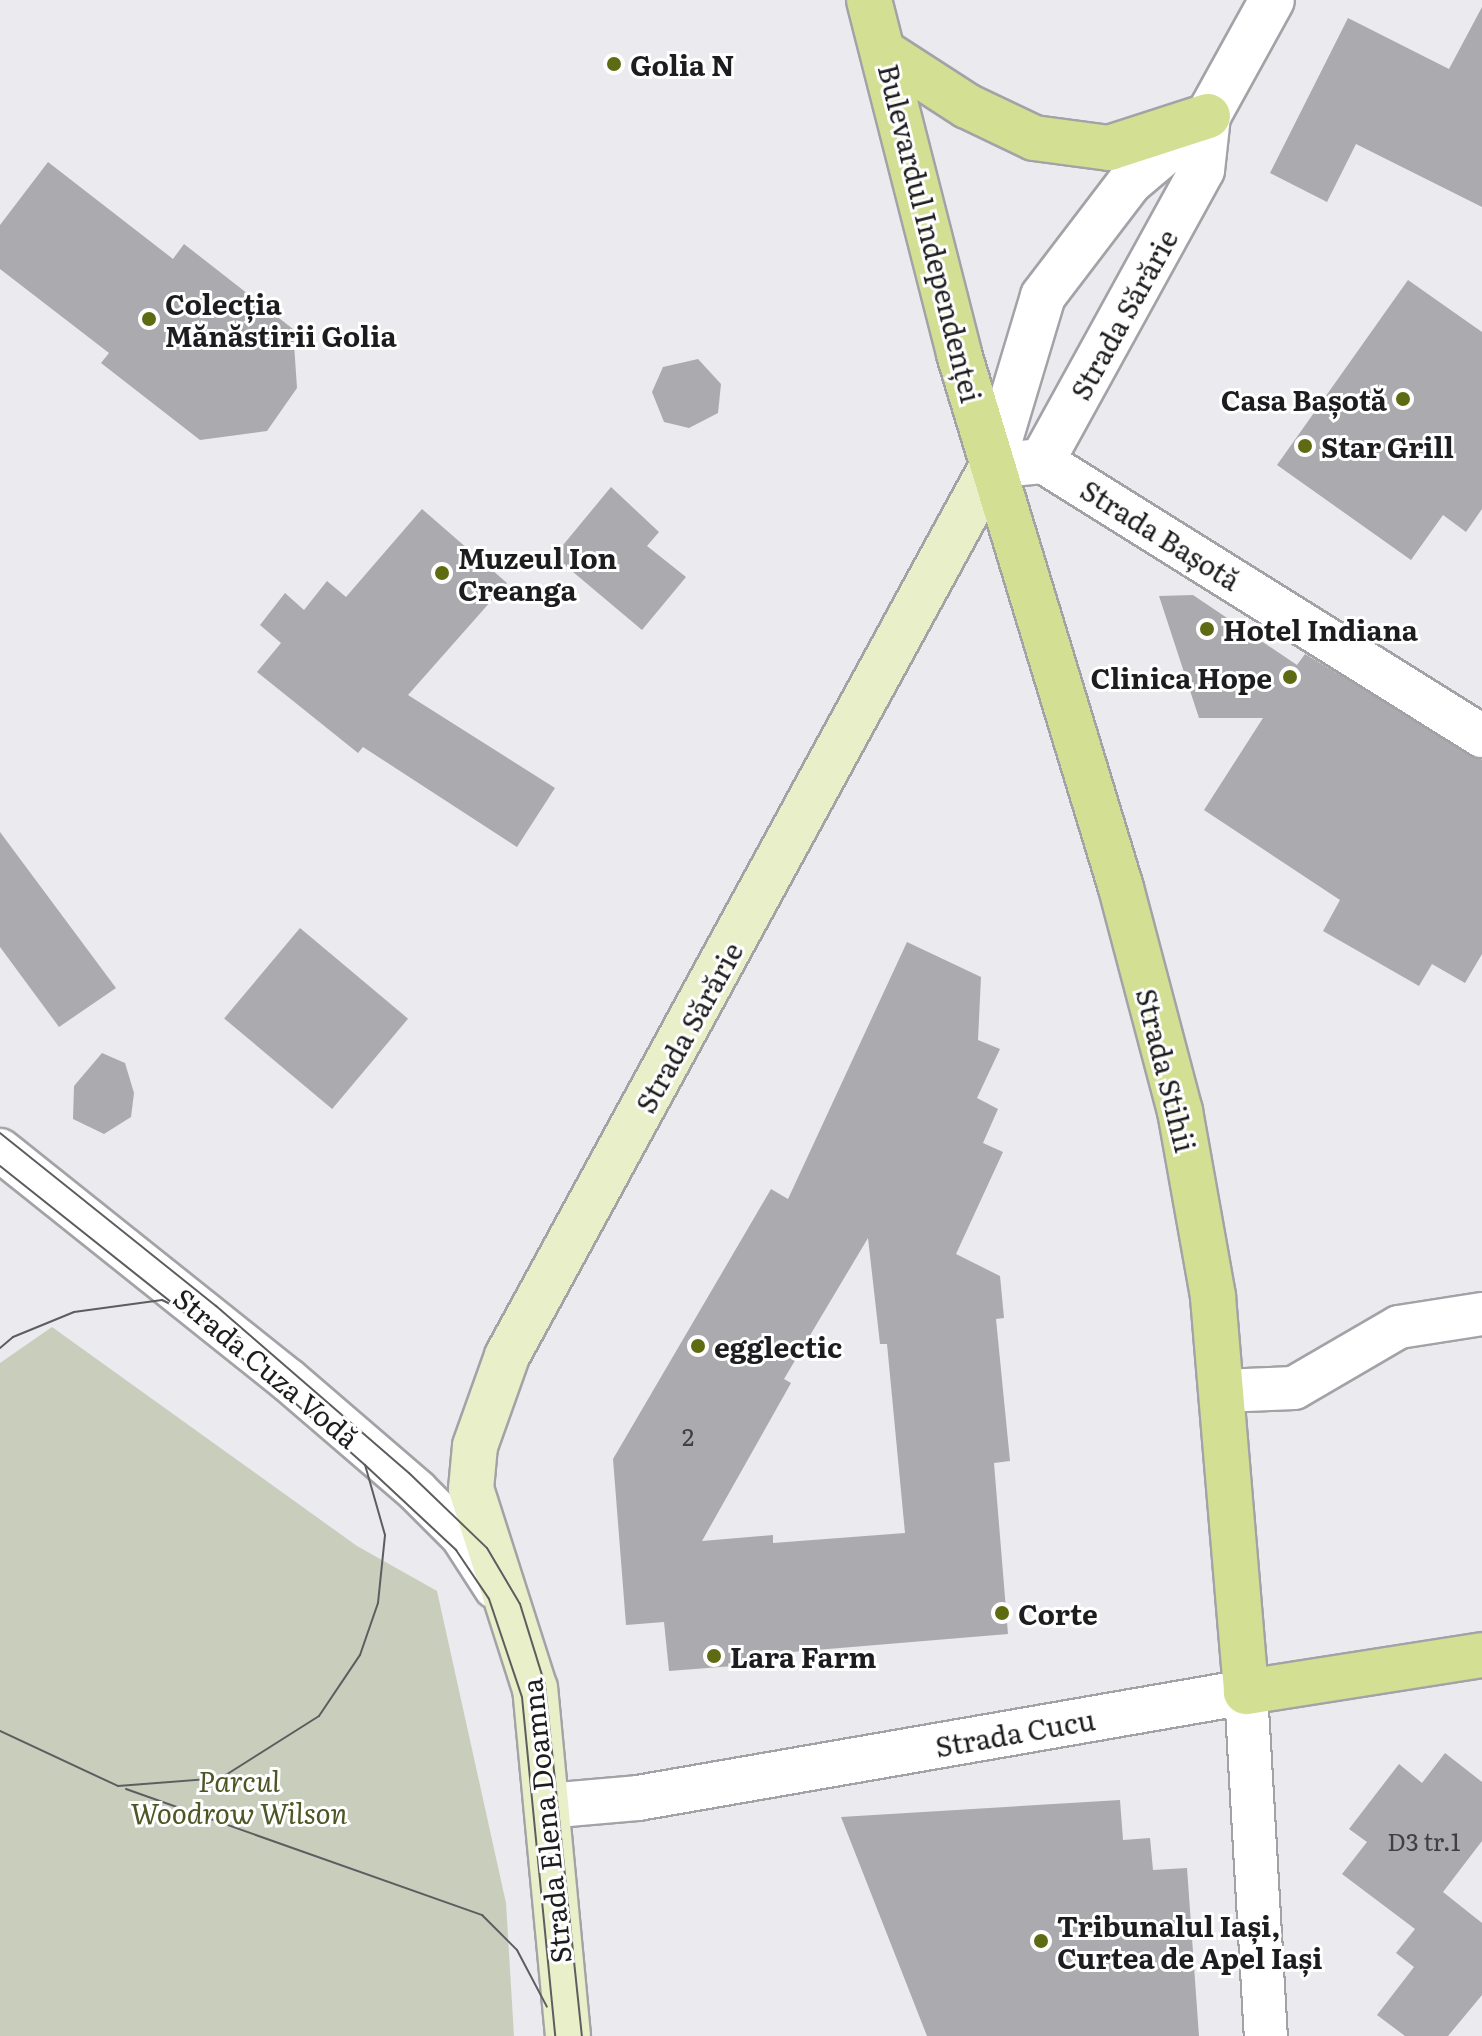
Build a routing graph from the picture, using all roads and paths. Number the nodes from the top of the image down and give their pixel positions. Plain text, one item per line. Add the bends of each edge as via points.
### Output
1 (869, 0) edge
2 (1272, 0) edge
3 (885, 53) junction
4 (1208, 116) junction
5 (1042, 461) junction
6 (992, 466) junction
7 (1482, 736) edge
8 (0, 1150) edge
9 (1482, 1314) edge
10 (1222, 1391) junction
11 (509, 1608) junction
12 (1482, 1655) edge
13 (1246, 1692) junction
14 (547, 1806) junction
15 (568, 2036) edge
16 (1266, 2036) edge

1 - 3 main road, Bulevardul Independenței
2 - 4 street, Strada Sărărie
3 - 4 main road via 967,106 1034,138 1109,148
3 - 6 main road, Bulevardul Independenței
4 - 5 street, Strada Sărărie via 1202,170
4 - 6 street, Strada Sărărie via 1130,182 1043,296
5 - 6 street
5 - 7 street, Strada Bașotă
6 - 10 main road, Strada Stihii via 1121,888 1180,1111 1213,1297
6 - 11 main road, Strada Sărărie via 507,1356 475,1446 471,1489
8 - 11 street, Strada Cuza Vodă via 287,1379 417,1491 462,1536
9 - 10 street via 1399,1327 1294,1388
10 - 13 main road, Strada Stihii
11 - 14 main road, Strada Elena Doamna via 535,1689
12 - 13 main road, Strada Cucu
13 - 14 street, Strada Cucu via 638,1798
13 - 16 street
14 - 15 main road, Strada Elena Doamna

